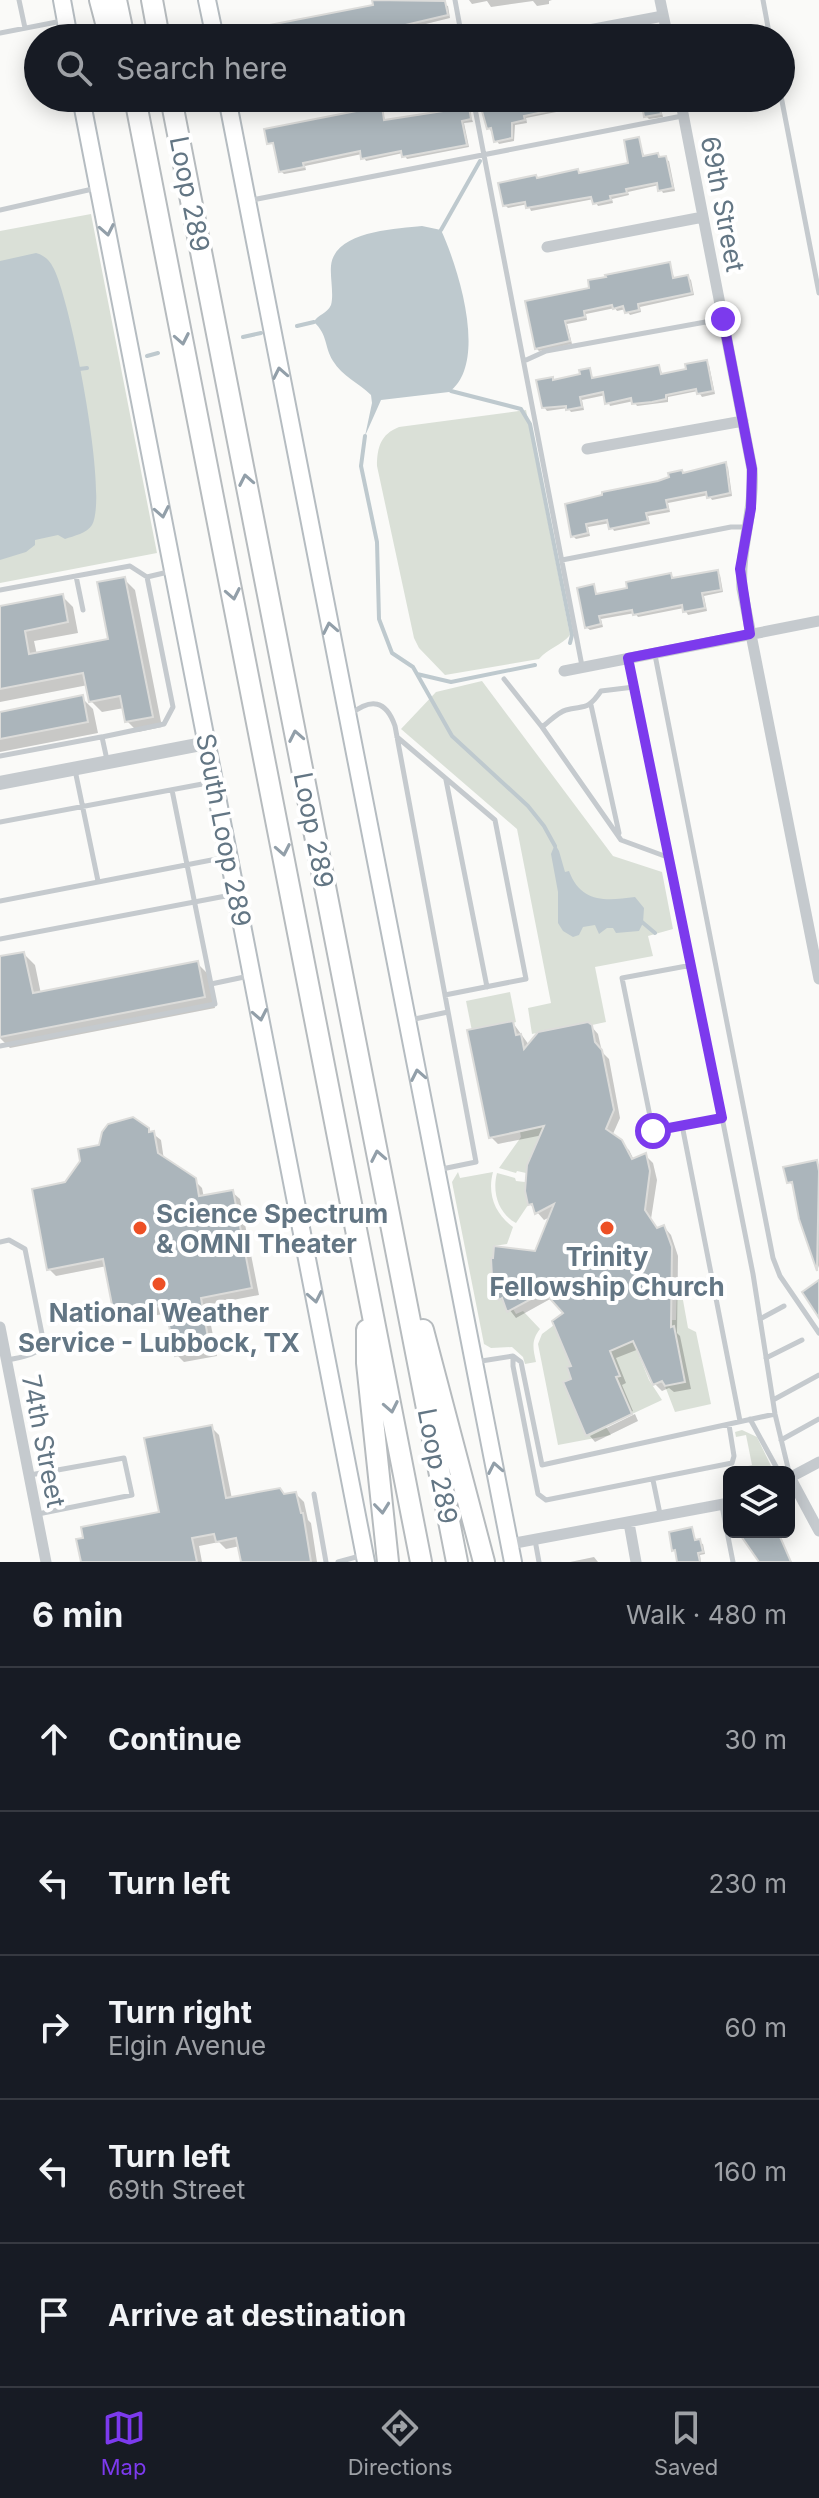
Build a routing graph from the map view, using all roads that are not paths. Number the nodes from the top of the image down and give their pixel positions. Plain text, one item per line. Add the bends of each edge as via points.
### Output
1 (19, 0) edge
2 (62, 0) edge
3 (100, 0) edge
4 (116, 0) edge
5 (152, 0) edge
6 (159, 0) edge
7 (455, 0) edge
8 (660, 0) edge
9 (763, 0) edge
10 (210, 1) edge
11 (663, 16) junction
12 (66, 21) junction
13 (24, 24) edge
14 (48, 24) edge
15 (67, 24) edge
16 (106, 24) edge
17 (121, 24) edge
18 (158, 24) edge
19 (160, 24) edge
20 (213, 24) edge
21 (459, 24) edge
22 (621, 24) edge
23 (665, 24) edge
24 (767, 24) edge
25 (24, 28) edge
26 (0, 33) edge
27 (84, 112) edge
28 (128, 112) edge
29 (138, 112) edge
30 (174, 112) edge
31 (232, 112) edge
32 (476, 112) edge
33 (682, 112) edge
34 (784, 112) edge
35 (683, 116) junction
36 (483, 154) junction
37 (98, 188) junction
38 (247, 201) junction
39 (0, 210) edge
40 (703, 217) junction
41 (547, 247) dead end
42 (819, 293) edge
43 (176, 305) junction
44 (723, 319) junction
45 (524, 361) junction
46 (743, 421) junction
47 (587, 449) dead end
48 (747, 527) junction
49 (562, 560) junction
50 (173, 571) junction
51 (76, 576) junction
52 (147, 577) junction
53 (0, 590) edge
54 (83, 610) dead end
55 (819, 621) edge
56 (750, 634) junction
57 (654, 652) junction
58 (628, 658) junction
59 (582, 667) junction
60 (564, 671) dead end
61 (504, 679) dead end
62 (634, 687) junction
63 (591, 705) junction
64 (347, 717) junction
65 (542, 727) junction
66 (396, 736) junction
67 (102, 737) junction
68 (207, 743) junction
69 (0, 756) edge
70 (108, 762) junction
71 (75, 769) junction
72 (445, 777) junction
73 (214, 782) junction
74 (0, 783) edge
75 (172, 790) junction
76 (83, 806) junction
77 (0, 822) edge
78 (620, 838) junction
79 (229, 856) junction
80 (670, 858) junction
81 (187, 865) junction
82 (98, 882) junction
83 (236, 894) junction
84 (0, 901) edge
85 (195, 902) junction
86 (0, 939) edge
87 (692, 965) junction
88 (252, 976) junction
89 (819, 979) edge
90 (211, 984) junction
91 (487, 987) junction
92 (445, 995) junction
93 (448, 1012) junction
94 (407, 1020) junction
95 (0, 1046) edge
96 (722, 1118) junction
97 (682, 1125) junction
98 (436, 1170) junction
99 (394, 1241) junction
100 (0, 1242) edge
101 (368, 1290) junction
102 (784, 1306) dead end
103 (760, 1319) junction
104 (0, 1327) edge
105 (819, 1333) edge
106 (802, 1340) dead end
107 (513, 1356) junction
108 (766, 1358) junction
109 (6, 1360) junction
110 (474, 1362) junction
111 (819, 1375) edge
112 (773, 1400) junction
113 (775, 1414) junction
114 (750, 1419) junction
115 (819, 1419) edge
116 (740, 1421) junction
117 (729, 1425) junction
118 (781, 1440) junction
119 (819, 1462) edge
120 (776, 1466) edge
121 (787, 1466) edge
122 (795, 1472) edge
123 (29, 1476) junction
124 (653, 1480) junction
125 (795, 1486) edge
126 (314, 1494) dead end
127 (723, 1505) edge
128 (36, 1514) junction
129 (661, 1517) junction
130 (629, 1523) junction
131 (819, 1531) edge
132 (730, 1538) edge
133 (535, 1540) junction
134 (510, 1544) junction
135 (366, 1558) edge
136 (46, 1562) edge
137 (326, 1562) edge
138 (338, 1562) edge
139 (388, 1562) edge
140 (421, 1562) edge
141 (457, 1562) edge
142 (484, 1562) edge
143 (513, 1562) edge
144 (539, 1562) edge
145 (636, 1562) edge
146 (733, 1562) edge

1 - 13 lane
2 - 12 main road
3 - 16 highway
4 - 17 highway
5 - 18 highway
6 - 19 highway
7 - 21 lane
8 - 11 street
9 - 24 lane
10 - 20 main road
11 - 22 street
11 - 23 street
12 - 14 lane
12 - 15 main road
25 - 26 lane
27 - 37 main road, South Loop 289
28 - 43 highway
29 - 43 highway, Loop 289
99 -> 30 highway, Loop 289
31 - 38 main road
32 - 36 lane
33 - 35 street, 69th Street
34 - 42 lane
35 - 36 lane
35 - 40 street, 69th Street
36 - 38 lane
36 - 45 lane
37 - 39 lane
37 -> 50 main road, South Loop 289
64 -> 38 main road
40 - 41 street
40 - 44 street, 69th Street
43 -> 101 highway, Loop 289
44 - 45 lane via 546,351
44 - 46 street, 69th Street
45 - 49 lane
46 - 47 street
46 - 48 street, 69th Street via 753,481
48 - 49 lane
48 - 56 street, 69th Street via 740,569
49 - 59 lane
50 - 52 lane
50 - 68 main road, South Loop 289
51 - 52 lane via 130,566
51 - 53 lane
51 - 54 lane
52 - 67 lane via 173,707 164,724
55 - 56 street
56 - 57 street
56 - 89 street, 69th Street
57 - 58 street
57 - 105 lane via 773,1258
58 - 59 street
58 - 62 lane
59 - 60 street
61 - 65 lane
62 - 63 lane via 601,691
62 - 80 lane
63 - 65 lane via 565,710
63 - 78 lane
64 - 66 lane via 362,706 380,705 388,710
64 - 94 main road
65 - 78 lane
66 - 72 lane
66 - 92 lane
67 - 69 lane
67 - 70 lane
68 - 70 street
68 - 73 main road, South Loop 289
70 - 71 street
71 - 74 street
71 - 76 lane
72 - 91 lane
72 - 91 lane via 495,820 526,979
73 - 75 lane
73 - 79 main road, South Loop 289
75 - 76 lane
75 - 81 lane
76 - 77 lane
76 - 82 lane
78 - 80 lane
79 - 81 lane
79 - 83 main road, South Loop 289
80 - 87 lane
81 - 82 lane
81 - 85 lane
82 - 84 lane
83 - 85 lane
83 - 88 main road, South Loop 289
85 - 86 lane
85 - 90 lane
87 - 96 lane
87 - 97 lane via 622,978 653,1131
88 - 90 lane
88 -> 135 main road, South Loop 289
90 - 95 lane via 215,1004
91 - 92 lane
92 - 93 lane
93 - 94 lane
93 - 98 lane via 476,1162
98 -> 94 main road
96 - 97 lane
96 - 103 lane
97 - 116 lane
98 - 110 main road
99 - 141 highway, Loop 289
99 - 142 highway via 431,1356
100 - 109 lane via 9,1240 25,1249 44,1344 40,1351
101 -> 139 highway via 367,1363
101 -> 140 highway, Loop 289
102 - 103 lane
103 - 108 lane
104 - 109 street, 74th Street
106 - 108 lane
107 - 110 lane
107 - 117 lane via 521,1362 542,1465
107 - 124 lane via 538,1494 546,1500
108 - 112 lane
109 - 123 street, 74th Street
134 -> 110 main road
111 - 112 lane
112 - 113 lane
113 - 114 lane
113 - 118 lane
114 - 116 lane
114 - 120 lane
115 - 118 lane
116 - 117 lane
117 - 124 lane via 732,1463
118 - 121 lane
119 - 122 street
123 - 128 street, 74th Street
123 - 128 lane via 124,1458 132,1495
124 - 129 lane
125 - 131 street
126 - 137 lane
127 - 129 street
128 - 136 street, 74th Street
129 - 130 street
130 - 133 street
130 - 145 street
132 - 146 lane
133 - 134 street
133 - 144 lane
134 - 143 main road
135 - 138 lane

